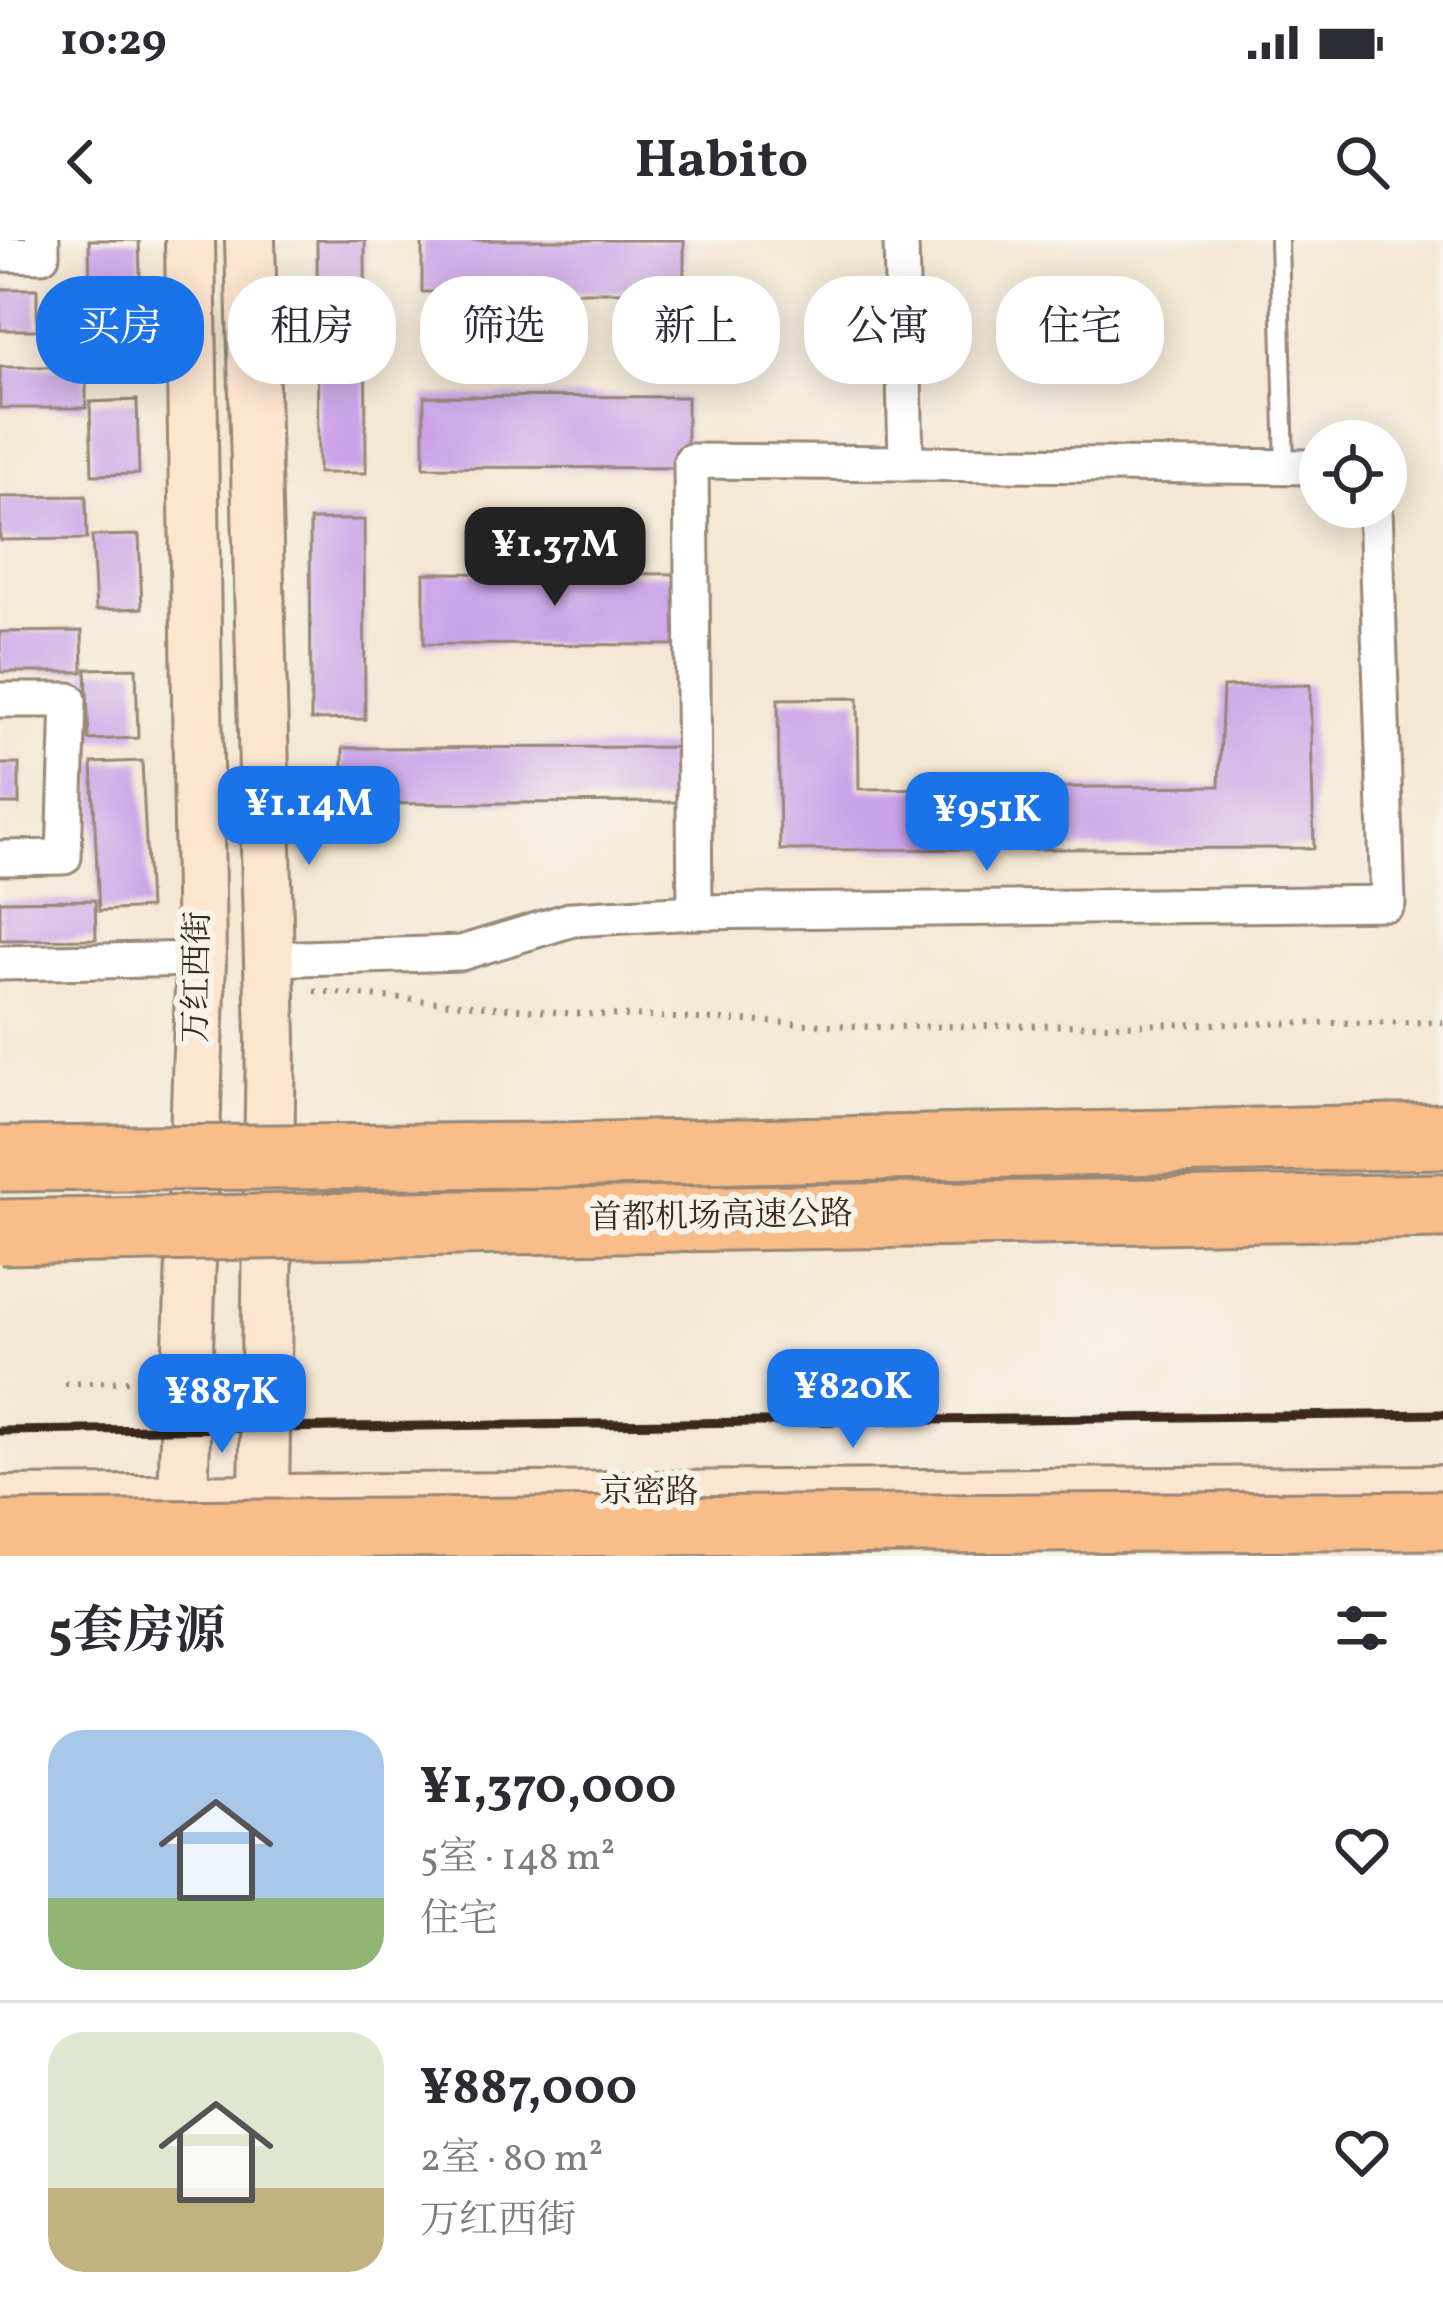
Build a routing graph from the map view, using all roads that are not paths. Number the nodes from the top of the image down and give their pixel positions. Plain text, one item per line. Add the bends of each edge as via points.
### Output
1 (42, 240) edge
2 (190, 240) edge
3 (250, 240) edge
4 (901, 240) edge
5 (1280, 240) edge
6 (0, 254) edge
7 (906, 463) junction
8 (1285, 467) junction
9 (1299, 467) edge
10 (1376, 528) edge
11 (0, 700) edge
12 (0, 858) edge
13 (694, 912) junction
14 (288, 958) junction
15 (202, 959) junction
16 (0, 963) edge
17 (1443, 1136) edge
18 (0, 1159) edge
19 (1443, 1206) edge
20 (0, 1232) edge
21 (1443, 1490) edge
22 (264, 1497) junction
23 (183, 1499) junction
24 (0, 1502) edge
25 (1443, 1520) edge
26 (0, 1531) edge
27 (166, 1556) edge
28 (296, 1556) edge

1 - 6 street via 42,255
2 - 15 main road, 万红西街
3 - 14 main road, 万红西街
4 - 7 street
5 - 8 lane
7 - 8 street
7 - 13 street via 692,461
8 - 9 street
10 - 13 street via 1388,903
11 - 12 street via 69,700 64,857
13 - 14 street via 573,920 461,952
14 - 22 main road, 万红西街
15 - 16 street
15 - 23 main road, 万红西街
17 - 18 highway, 首都机场高速公路, bridge
19 - 20 highway, 首都机场高速公路, bridge
21 - 22 main road, 京密路
22 - 23 main road, 京密路
22 - 28 street
23 - 24 main road, 京密路
23 - 27 street
25 - 26 highway, bridge

